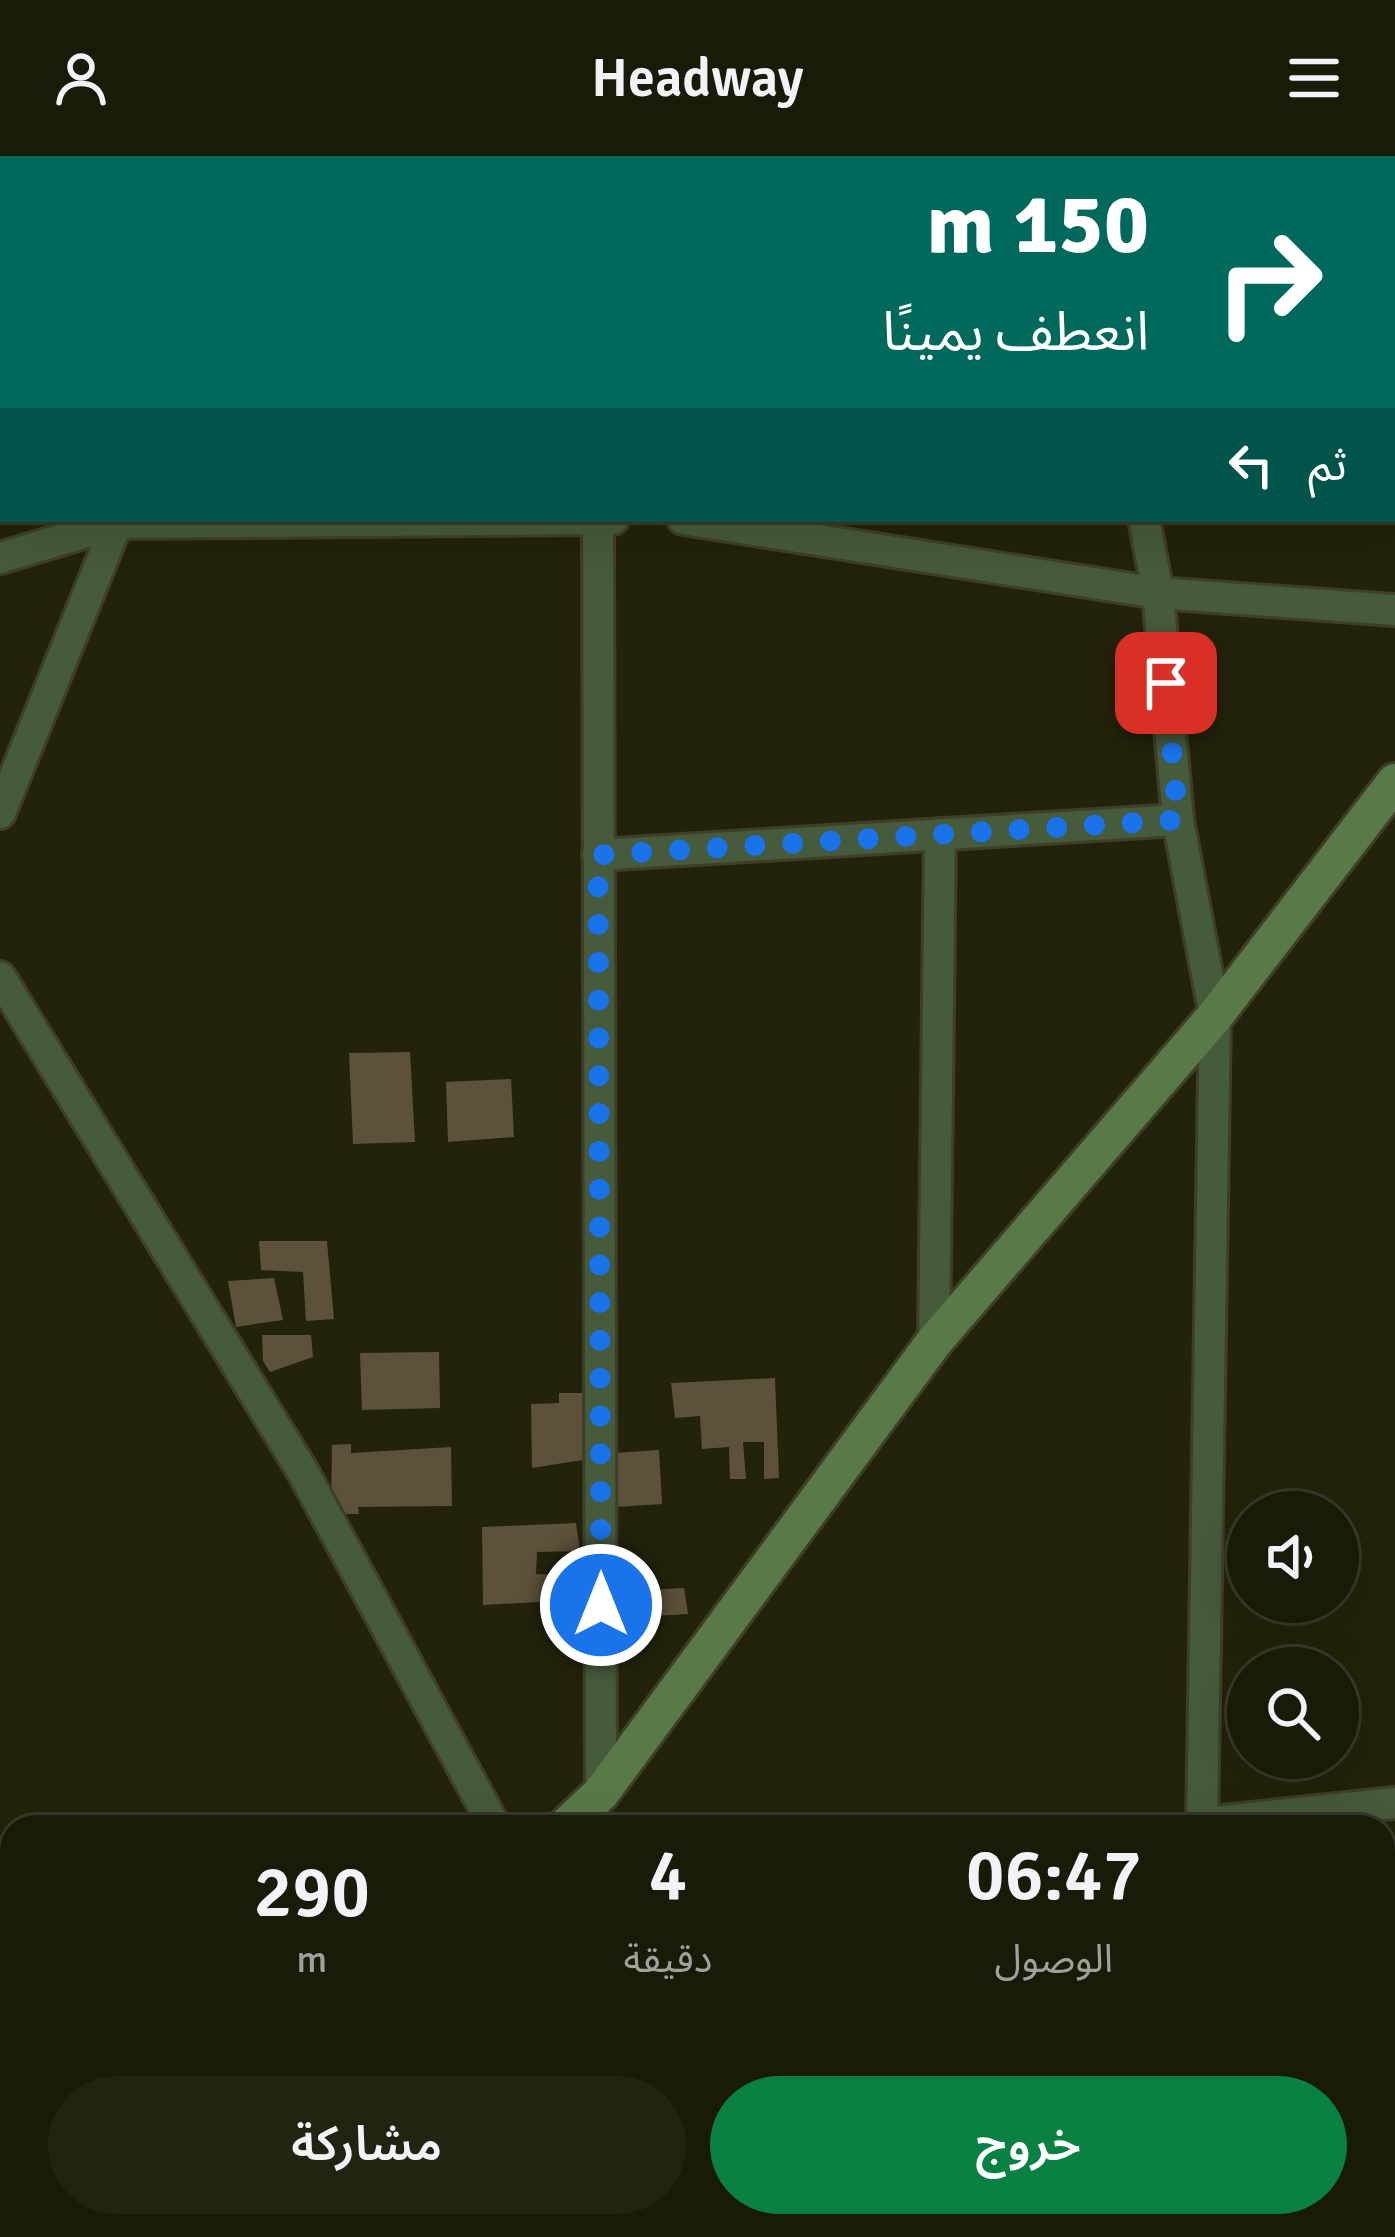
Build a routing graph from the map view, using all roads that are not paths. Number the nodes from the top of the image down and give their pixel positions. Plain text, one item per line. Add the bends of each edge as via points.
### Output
1 (117, 522) edge
2 (120, 522) edge
3 (598, 522) edge
4 (702, 522) edge
5 (1145, 522) edge
6 (0, 558) edge
7 (1158, 592) junction
8 (1395, 610) edge
9 (1395, 782) edge
10 (0, 813) edge
11 (1178, 820) junction
12 (940, 834) junction
13 (598, 855) junction
14 (0, 977) edge
15 (1215, 1016) junction
16 (934, 1342) junction
17 (602, 1793) junction
18 (1395, 1803) edge
19 (489, 1815) edge
20 (578, 1815) edge
21 (1202, 1815) edge
22 (1290, 1815) edge

1 - 6 street
2 - 10 street
3 - 13 street
4 - 7 street
5 - 7 street
7 - 8 street
7 - 11 street
9 - 15 street
11 - 12 street
11 - 15 street
12 - 13 street
12 - 16 street
13 - 17 street
14 - 19 street via 304,1472
15 - 16 street
15 - 21 street
16 - 17 street
17 - 20 street
18 - 22 street

